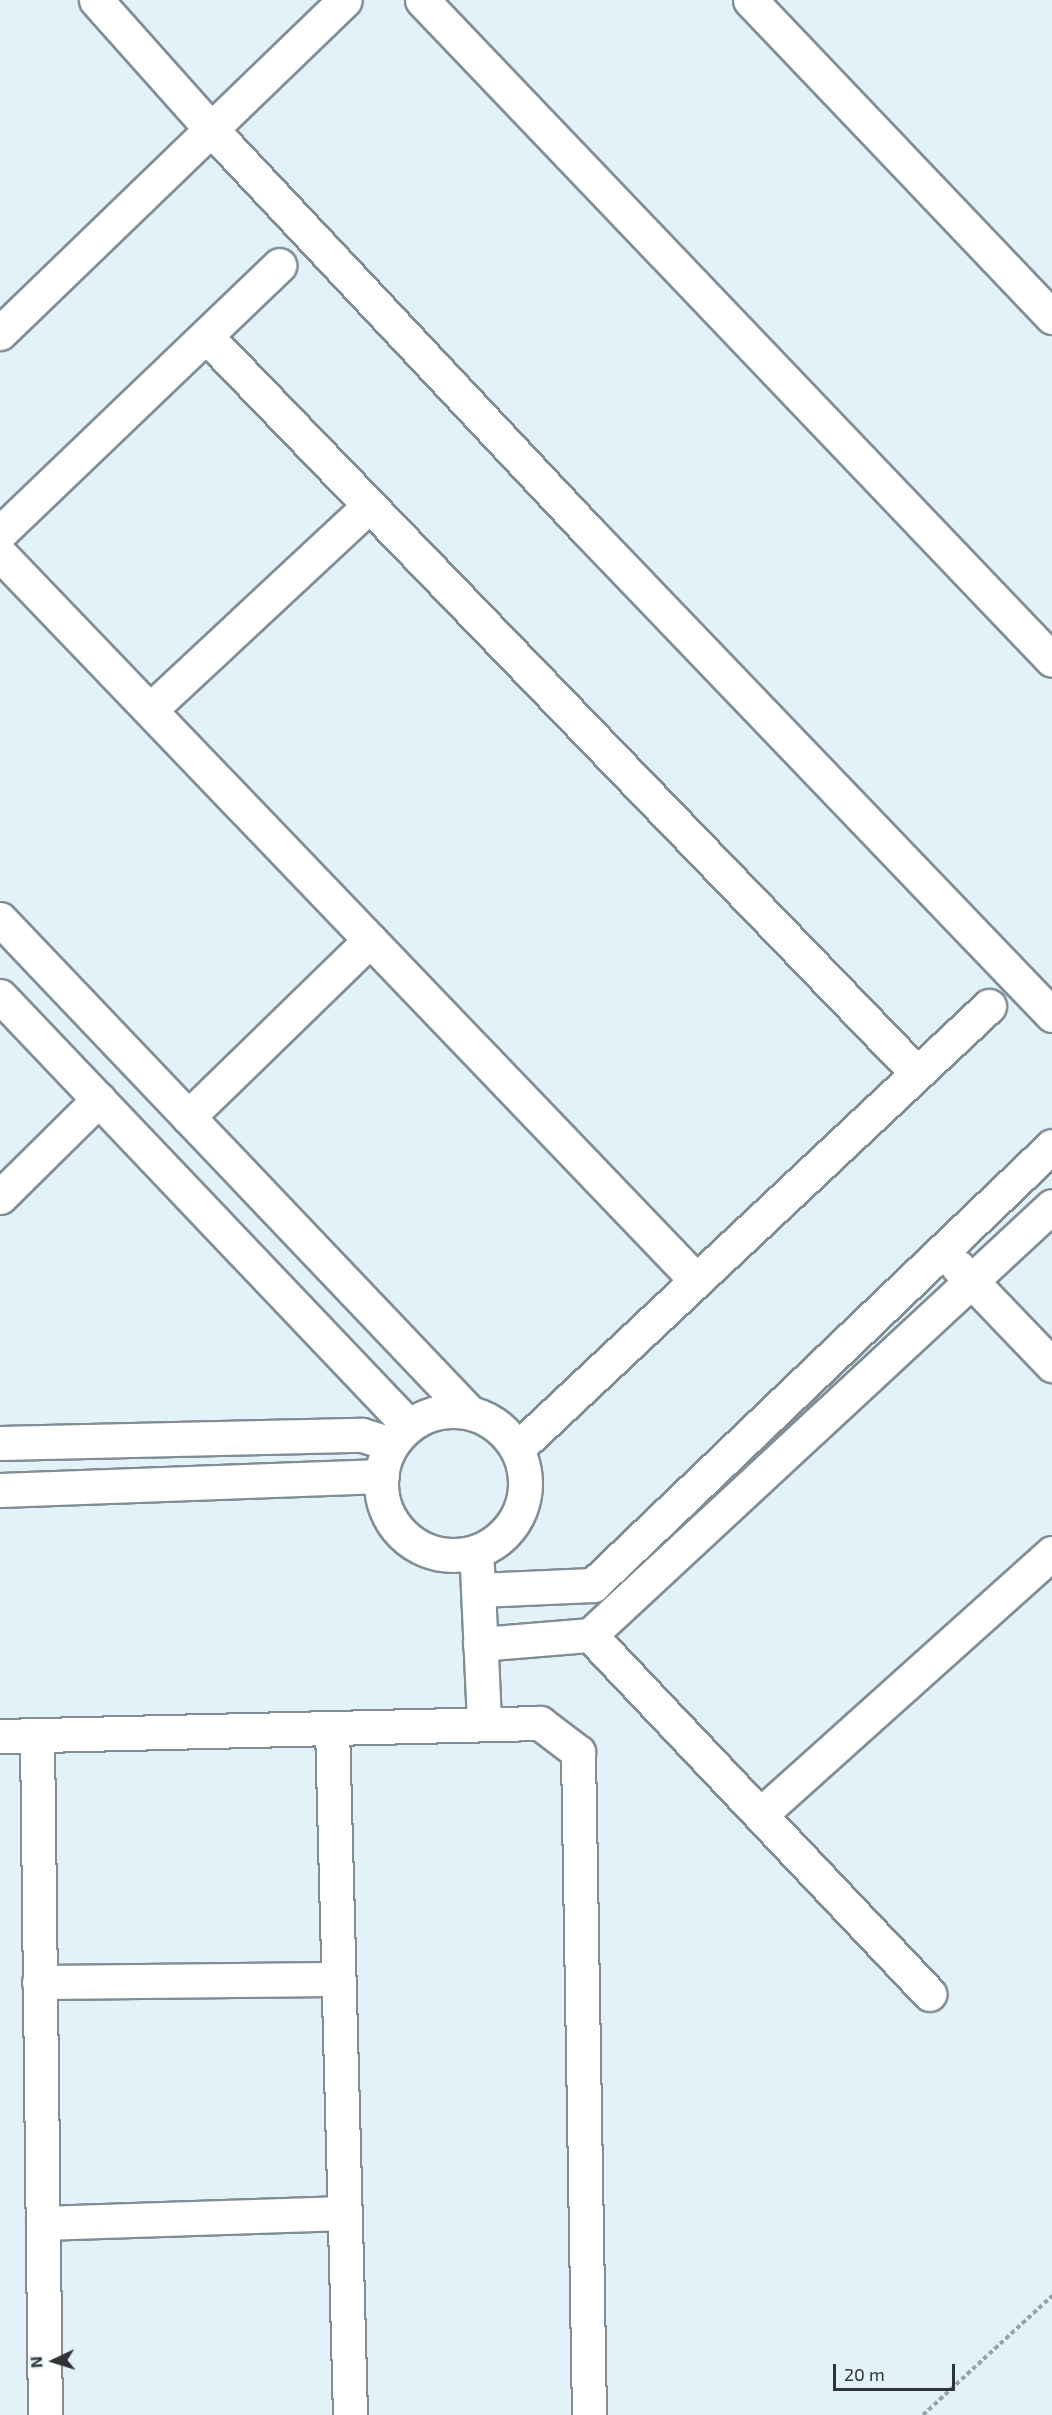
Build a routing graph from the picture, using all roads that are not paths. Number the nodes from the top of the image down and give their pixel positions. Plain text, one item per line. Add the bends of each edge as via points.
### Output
1 (96, 0) edge
2 (345, 0) edge
3 (422, 0) edge
4 (750, 0) edge
5 (210, 128) junction
6 (279, 265) dead end
7 (1052, 317) edge
8 (0, 333) edge
9 (206, 336) junction
10 (369, 506) junction
11 (0, 534) edge
12 (0, 554) edge
13 (1052, 660) edge
14 (150, 711) junction
15 (0, 919) edge
16 (370, 940) junction
17 (0, 996) edge
18 (989, 1006) dead end
19 (1052, 1015) edge
20 (917, 1073) junction
21 (99, 1099) junction
22 (188, 1116) junction
23 (1052, 1146) edge
24 (0, 1197) edge
25 (1052, 1206) edge
26 (942, 1251) junction
27 (696, 1280) junction
28 (972, 1282) junction
29 (1052, 1365) edge
30 (470, 1412) junction
31 (400, 1435) junction
32 (0, 1443) edge
33 (518, 1448) junction
34 (382, 1476) junction
35 (0, 1490) edge
36 (477, 1552) junction
37 (1052, 1553) edge
38 (478, 1590) junction
39 (590, 1635) junction
40 (480, 1644) junction
41 (484, 1724) junction
42 (332, 1728) junction
43 (37, 1735) junction
44 (0, 1736) edge
45 (761, 1814) junction
46 (338, 1979) junction
47 (39, 1982) junction
48 (929, 1994) dead end
49 (344, 2213) junction
50 (43, 2223) junction
51 (45, 2415) edge
52 (350, 2415) edge
53 (589, 2415) edge

1 - 5 street
2 - 5 street
3 - 13 street
4 - 7 street
5 - 8 street
5 - 19 street via 587,530
6 - 9 street
9 - 10 street
9 - 11 street
10 - 14 street
10 - 20 street
12 - 14 street
14 - 16 street
15 - 22 street
16 - 22 street
16 - 27 street
17 - 21 street
18 - 20 street
20 - 27 street
21 - 24 street
21 - 31 street
22 - 30 street
23 - 26 street
25 - 28 street
26 - 28 street
26 - 38 street via 593,1585
27 - 33 street
28 - 29 street
28 - 39 street
30 - 31 street via 456,1409 430,1413
30 - 33 street via 502,1428
31 - 32 street
31 - 34 street via 382,1468
33 - 36 street via 525,1472 525,1498 515,1521 499,1540
34 - 35 street
34 - 36 street via 381,1493 390,1518 405,1538 427,1551 451,1556
36 - 38 street
37 - 45 street
38 - 40 street
39 - 40 street
39 - 45 street
40 - 41 street
41 - 42 street
41 - 53 street via 540,1723 578,1752
42 - 43 street
42 - 46 street
43 - 44 street
43 - 47 street
45 - 48 street
46 - 47 street
46 - 49 street
47 - 50 street
49 - 50 street
49 - 52 street
50 - 51 street

